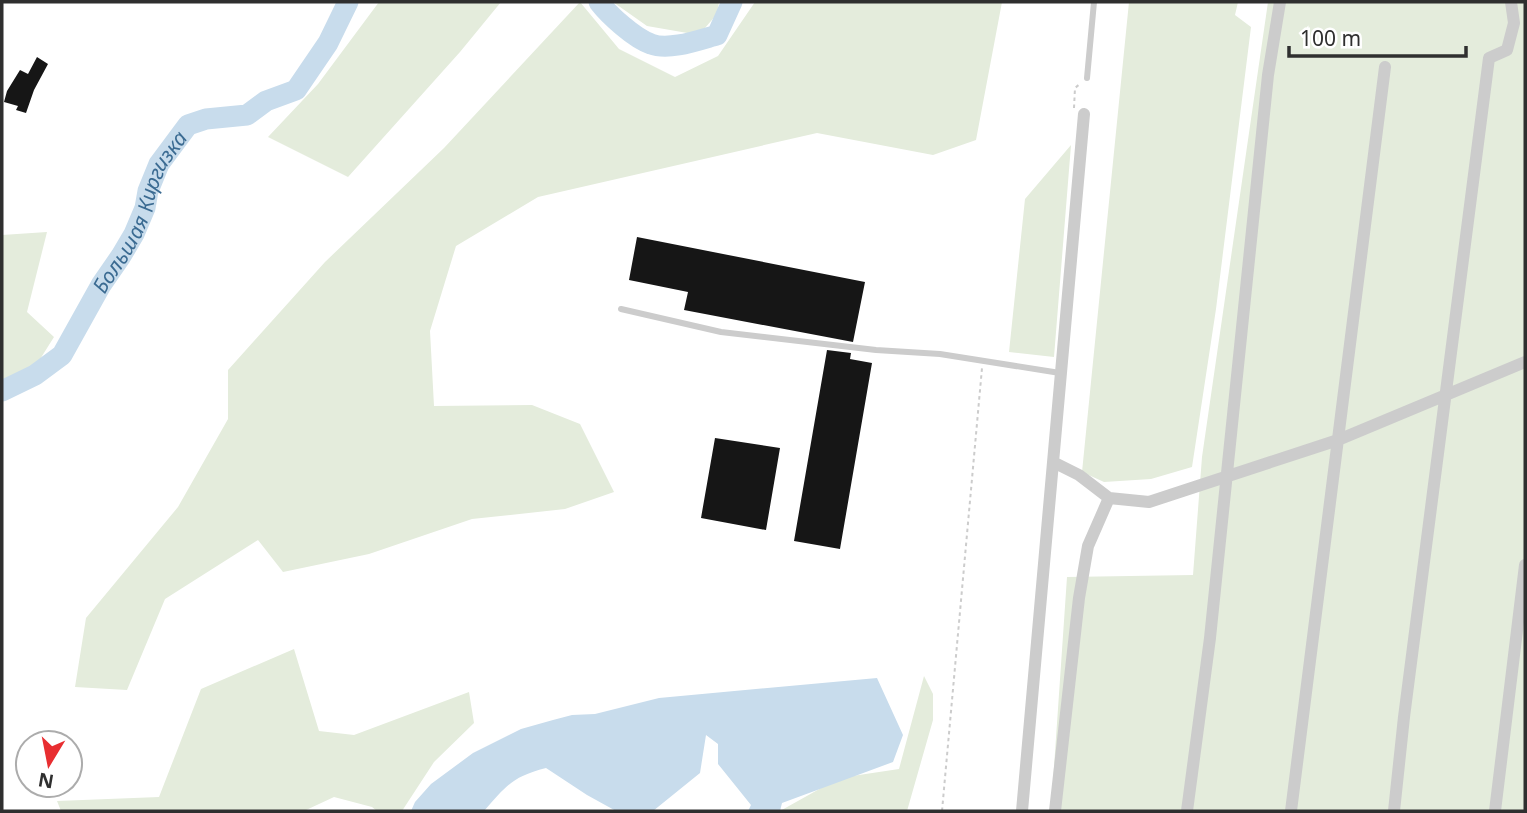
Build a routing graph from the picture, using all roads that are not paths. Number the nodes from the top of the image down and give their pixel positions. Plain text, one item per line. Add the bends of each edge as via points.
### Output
1 (1094, 2) edge
2 (1280, 2) edge
3 (1511, 2) edge
4 (1385, 67) dead end
5 (1087, 78) road end
6 (1084, 114) road end
7 (621, 309) dead end
8 (1525, 362) edge
9 (1062, 373) junction
10 (1446, 395) junction
11 (1338, 440) junction
12 (1055, 463) junction
13 (1225, 477) junction
14 (1109, 498) junction
15 (1525, 565) edge
16 (1022, 811) edge
17 (1055, 811) edge
18 (1187, 811) edge
19 (1292, 811) edge
20 (1394, 811) edge
21 (1496, 811) edge

1 - 5 lane
2 - 13 street via 1268,75
3 - 10 street via 1514,23 1507,50 1489,58
4 - 11 street
6 - 9 street
7 - 9 lane via 721,332 940,354
8 - 10 street
9 - 12 street
10 - 11 street
10 - 20 street
11 - 13 street
11 - 19 street
12 - 14 street
12 - 16 street
13 - 14 street via 1149,502
13 - 18 street
14 - 17 street via 1088,546 1079,598
15 - 21 street

